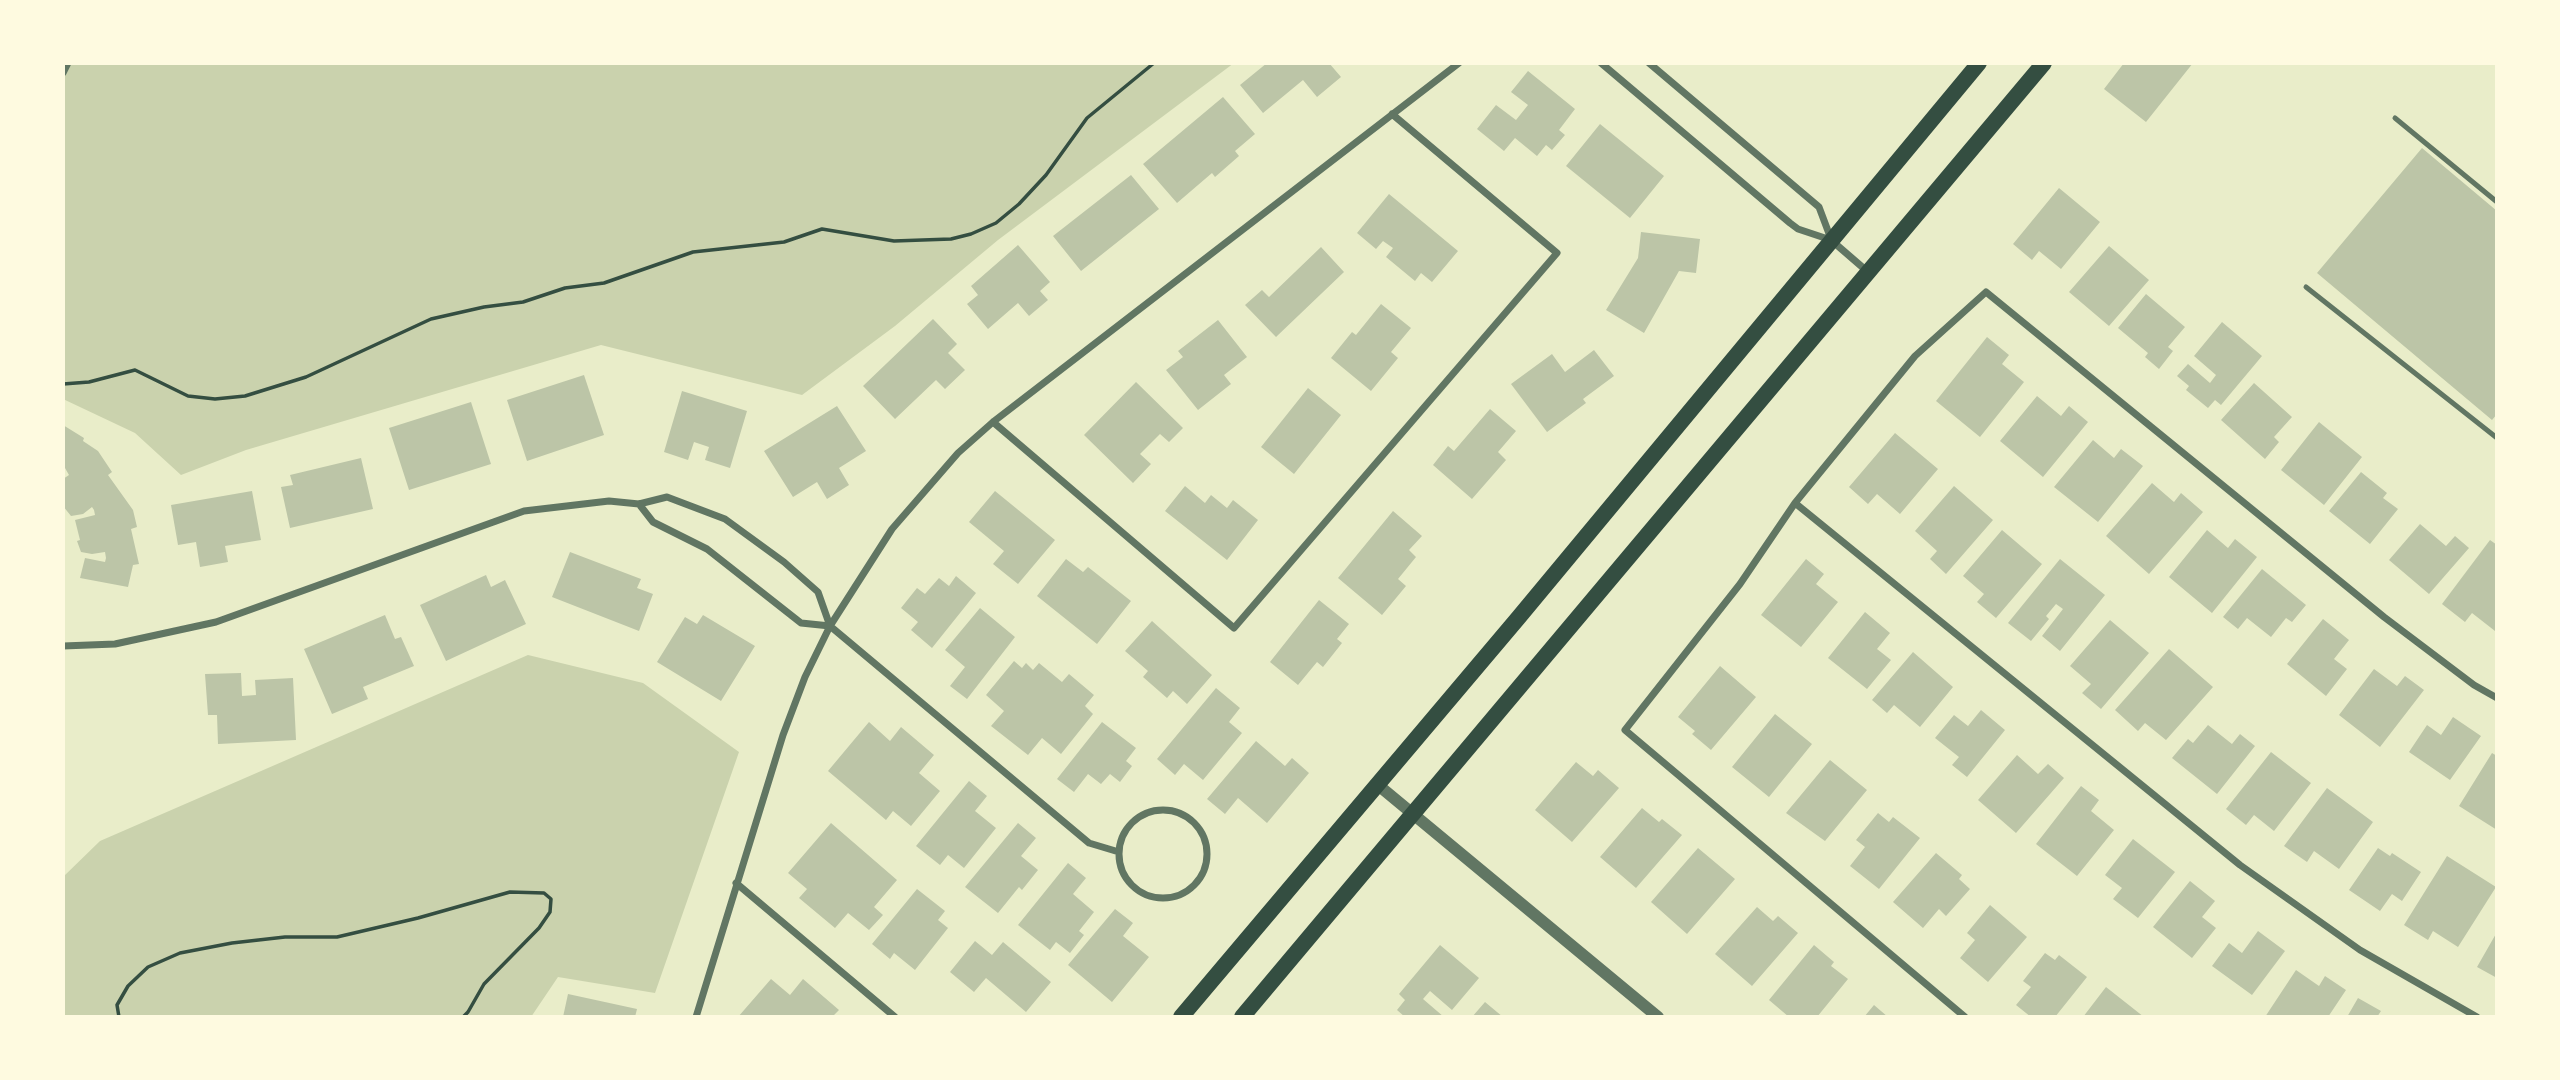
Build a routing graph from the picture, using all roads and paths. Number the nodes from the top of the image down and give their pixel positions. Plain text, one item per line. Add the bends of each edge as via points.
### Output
1 (68, 63) edge
2 (1154, 63) edge
3 (1459, 63) edge
4 (1601, 63) edge
5 (1649, 63) edge
6 (1979, 63) edge
7 (2044, 63) edge
8 (63, 73) edge
9 (1392, 114) junction
10 (2395, 118) dead end
11 (2497, 202) edge
12 (1831, 240) junction
13 (1868, 272) junction
14 (2306, 287) dead end
15 (63, 384) edge
16 (993, 422) junction
17 (2497, 438) edge
18 (1795, 503) junction
19 (639, 504) junction
20 (830, 626) junction
21 (63, 646) edge
22 (2497, 698) edge
23 (1378, 785) junction
24 (1412, 813) junction
25 (1119, 852) junction
26 (736, 883) junction
27 (119, 1017) edge
28 (463, 1017) edge
29 (696, 1017) edge
30 (895, 1017) edge
31 (1181, 1017) edge
32 (1242, 1017) edge
33 (1658, 1017) edge
34 (1965, 1017) edge
35 (2477, 1017) edge

1 - 8 street
2 - 15 path via 1087,118 1019,204 996,223 971,234 894,241 822,229 784,242 693,252 604,282 431,319 306,377 237,398 188,396 135,370
3 - 9 street
4 - 12 street via 1798,229
5 - 12 street via 1819,207
6 - 12 main road
7 - 13 main road
9 - 16 street
9 - 16 street via 1557,253 1234,628
10 - 11 lane
12 - 13 street
12 - 23 main road
13 - 24 main road
14 - 17 lane
16 - 20 street via 958,453 892,529
18 - 22 street via 1914,356 1986,292 2384,617
18 - 34 street via 1740,584 1625,730
18 - 35 street via 2239,865 2360,950
19 - 20 street via 653,522 708,549 801,623
19 - 20 street via 667,497 725,519 818,592
19 - 21 street via 609,501 524,511 216,622 115,644
20 - 25 street via 1088,843
20 - 26 street via 783,734
23 - 24 street
23 - 31 main road
24 - 32 main road
24 - 33 street
25 - 25 street via 1127,880 1149,897 1164,898 1184,893 1200,879 1208,851 1196,824 1170,810 1155,810 1129,825
26 - 29 street
26 - 30 street
27 - 28 path via 117,1005 128,986 148,967 180,953 285,937 337,937 510,892 544,893 551,898 550,912 484,984

